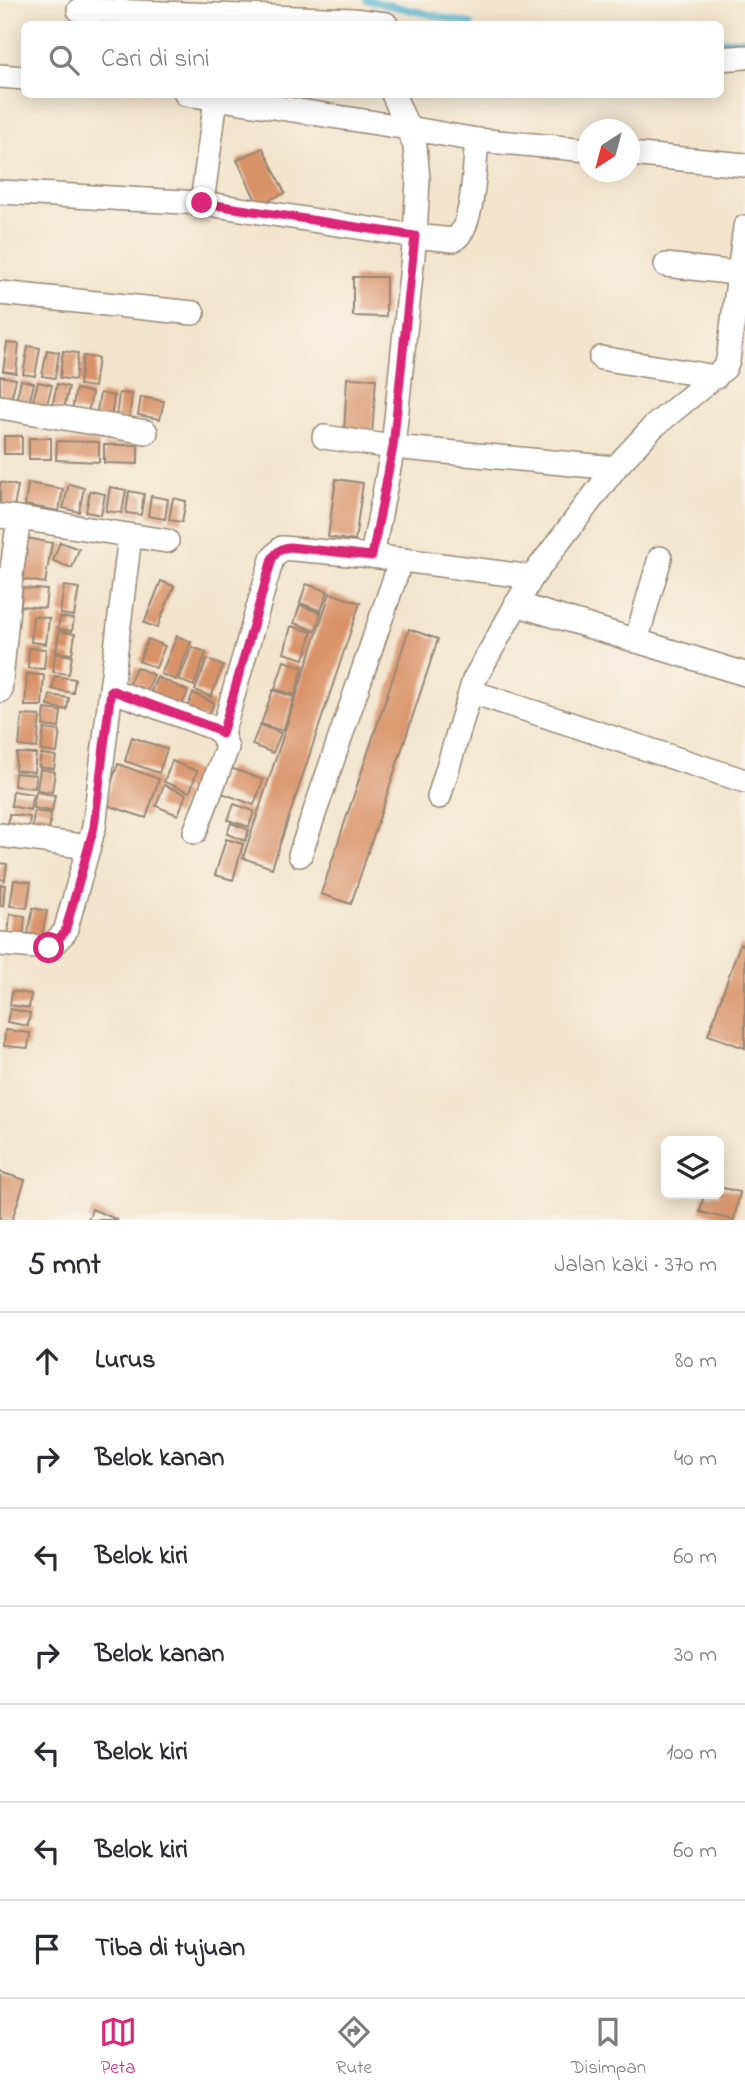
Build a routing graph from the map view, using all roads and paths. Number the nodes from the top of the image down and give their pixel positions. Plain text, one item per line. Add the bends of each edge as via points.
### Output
1 (79, 12) edge
2 (351, 15) edge
3 (374, 21) edge
4 (745, 57) edge
5 (724, 59) edge
6 (0, 76) edge
7 (21, 78) edge
8 (216, 98) joint
9 (395, 98) edge
10 (408, 128) junction
11 (477, 140) junction
12 (577, 149) edge
13 (640, 155) edge
14 (745, 165) edge
15 (0, 192) edge
16 (202, 203) junction
17 (745, 227) edge
18 (415, 236) junction
19 (666, 265) dead end
20 (742, 273) edge
21 (0, 293) edge
22 (193, 313) dead end
23 (601, 358) dead end
24 (716, 377) junction
25 (0, 407) edge
26 (146, 432) dead end
27 (324, 437) dead end
28 (393, 447) junction
29 (615, 468) junction
30 (9, 517) edge
31 (130, 536) junction
32 (167, 541) dead end
33 (372, 556) junction
34 (660, 558) dead end
35 (401, 560) junction
36 (532, 577) junction
37 (516, 604) junction
38 (636, 640) junction
39 (745, 674) edge
40 (111, 690) junction
41 (0, 691) edge
42 (472, 692) junction
43 (222, 734) junction
44 (745, 781) edge
45 (439, 797) dead end
46 (195, 832) dead end
47 (0, 835) edge
48 (89, 847) junction
49 (300, 855) dead end
50 (0, 945) edge

1 - 2 street
2 - 3 street
4 - 5 street
6 - 7 street
8 - 10 street
8 - 16 street
9 - 10 street
10 - 11 street
10 - 18 street via 418,179
11 - 12 street
11 - 18 street via 463,233 453,240
13 - 14 street
15 - 16 street
16 - 18 street
17 - 20 street
18 - 28 street
19 - 20 street
20 - 24 street via 728,360
21 - 22 street
23 - 24 street
24 - 29 street via 653,427
25 - 26 street
27 - 28 street
28 - 29 street
28 - 33 street
29 - 36 street
30 - 31 street
30 - 41 street via 10,576
31 - 32 street
31 - 40 street
33 - 35 street
33 - 43 street via 290,547 277,552
34 - 38 street
35 - 36 street
35 - 49 street
36 - 37 street
37 - 38 street
37 - 42 street via 479,670
38 - 39 street
40 - 43 street
40 - 48 street
42 - 44 street
42 - 45 street
43 - 46 street via 227,748
47 - 48 street
48 - 50 street via 59,940 49,948

